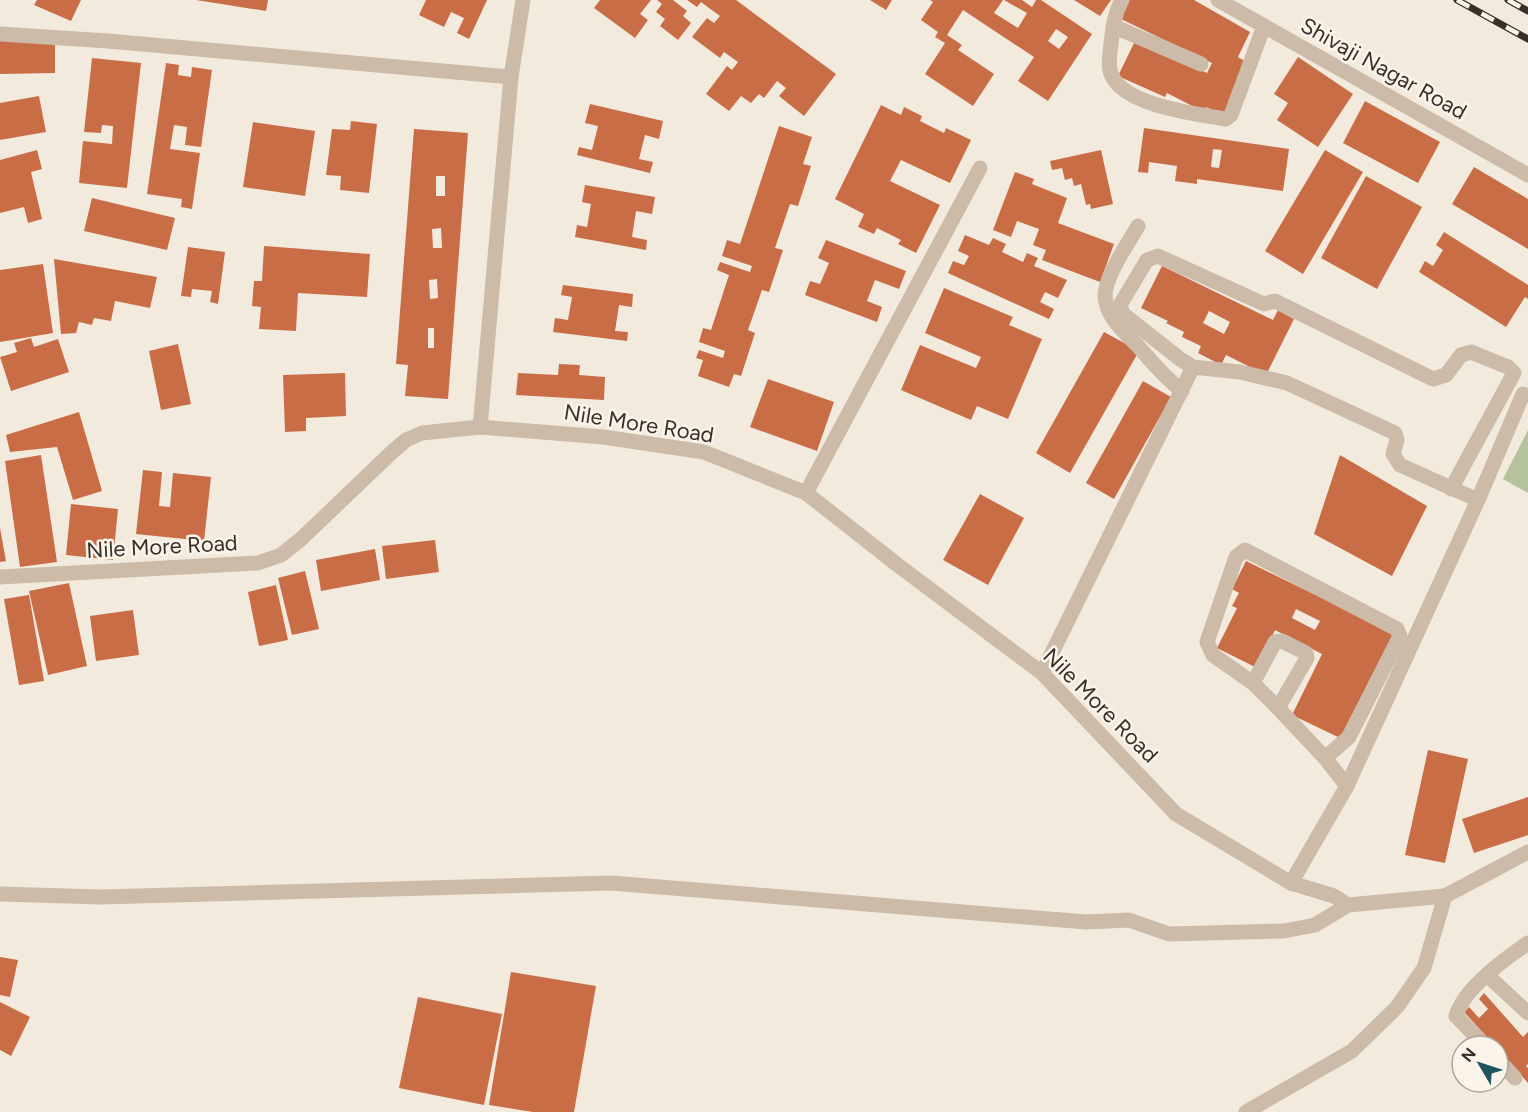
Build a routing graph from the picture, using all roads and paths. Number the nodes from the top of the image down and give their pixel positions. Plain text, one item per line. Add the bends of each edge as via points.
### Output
1 (523, 0) edge
2 (1122, 0) edge
3 (1218, 0) edge
4 (1113, 26) junction
5 (1264, 26) junction
6 (0, 34) edge
7 (1201, 64) dead end
8 (511, 77) junction
9 (980, 168) dead end
10 (1528, 175) edge
11 (1138, 226) dead end
12 (1115, 310) junction
13 (1193, 367) junction
14 (1182, 391) junction
15 (1523, 394) dead end
16 (480, 427) junction
17 (1451, 489) junction
18 (806, 493) junction
19 (1478, 500) junction
20 (0, 577) edge
21 (1042, 673) junction
22 (1253, 683) junction
23 (1278, 708) junction
24 (1325, 758) junction
25 (1347, 786) junction
26 (1528, 852) edge
27 (1291, 883) junction
28 (0, 894) edge
29 (1444, 896) junction
30 (1348, 905) junction
31 (1528, 942) edge
32 (1487, 975) junction
33 (1528, 1013) edge
34 (1473, 1034) edge
35 (1510, 1073) edge
36 (1515, 1078) dead end
37 (1246, 1112) edge

1 - 8 street
2 - 4 street
3 - 5 street, Shivaji Nagar Road
4 - 5 street via 1109,62 1112,77 1127,92 1166,108 1226,119 1231,115
4 - 7 street
5 - 10 street, Shivaji Nagar Road
6 - 8 street
8 - 16 street
9 - 18 street
11 - 12 street via 1110,276 1105,295
12 - 13 street
12 - 14 street via 1127,336
12 - 17 street via 1147,260 1158,256 1264,304 1275,301 1432,379 1446,375 1461,355 1471,352 1508,367 1514,373
13 - 14 street
13 - 17 street via 1287,383 1395,433 1394,454 1400,465
14 - 21 street
15 - 19 street
16 - 18 street, Nile More Road via 603,437 704,452
16 - 20 street, Nile More Road via 422,433 406,440 300,540 281,555 258,563
17 - 19 street
18 - 21 street, Nile More Road
19 - 25 street
21 - 27 street, Nile More Road via 1176,814
22 - 23 street
22 - 23 street via 1275,642 1282,641 1306,653 1307,658
22 - 24 street via 1213,655 1207,642 1236,556 1245,550 1397,629 1400,636 1349,737
23 - 24 street
24 - 25 street
25 - 27 street
26 - 29 street
27 - 30 street, Nile More Road via 1334,896
28 - 30 street via 101,897 611,883 1086,922 1129,920 1169,934 1284,931 1315,925
29 - 30 street
29 - 37 street via 1424,968 1397,1008 1352,1051
31 - 32 street
32 - 33 street
32 - 34 street via 1459,1006 1456,1016
35 - 36 street

